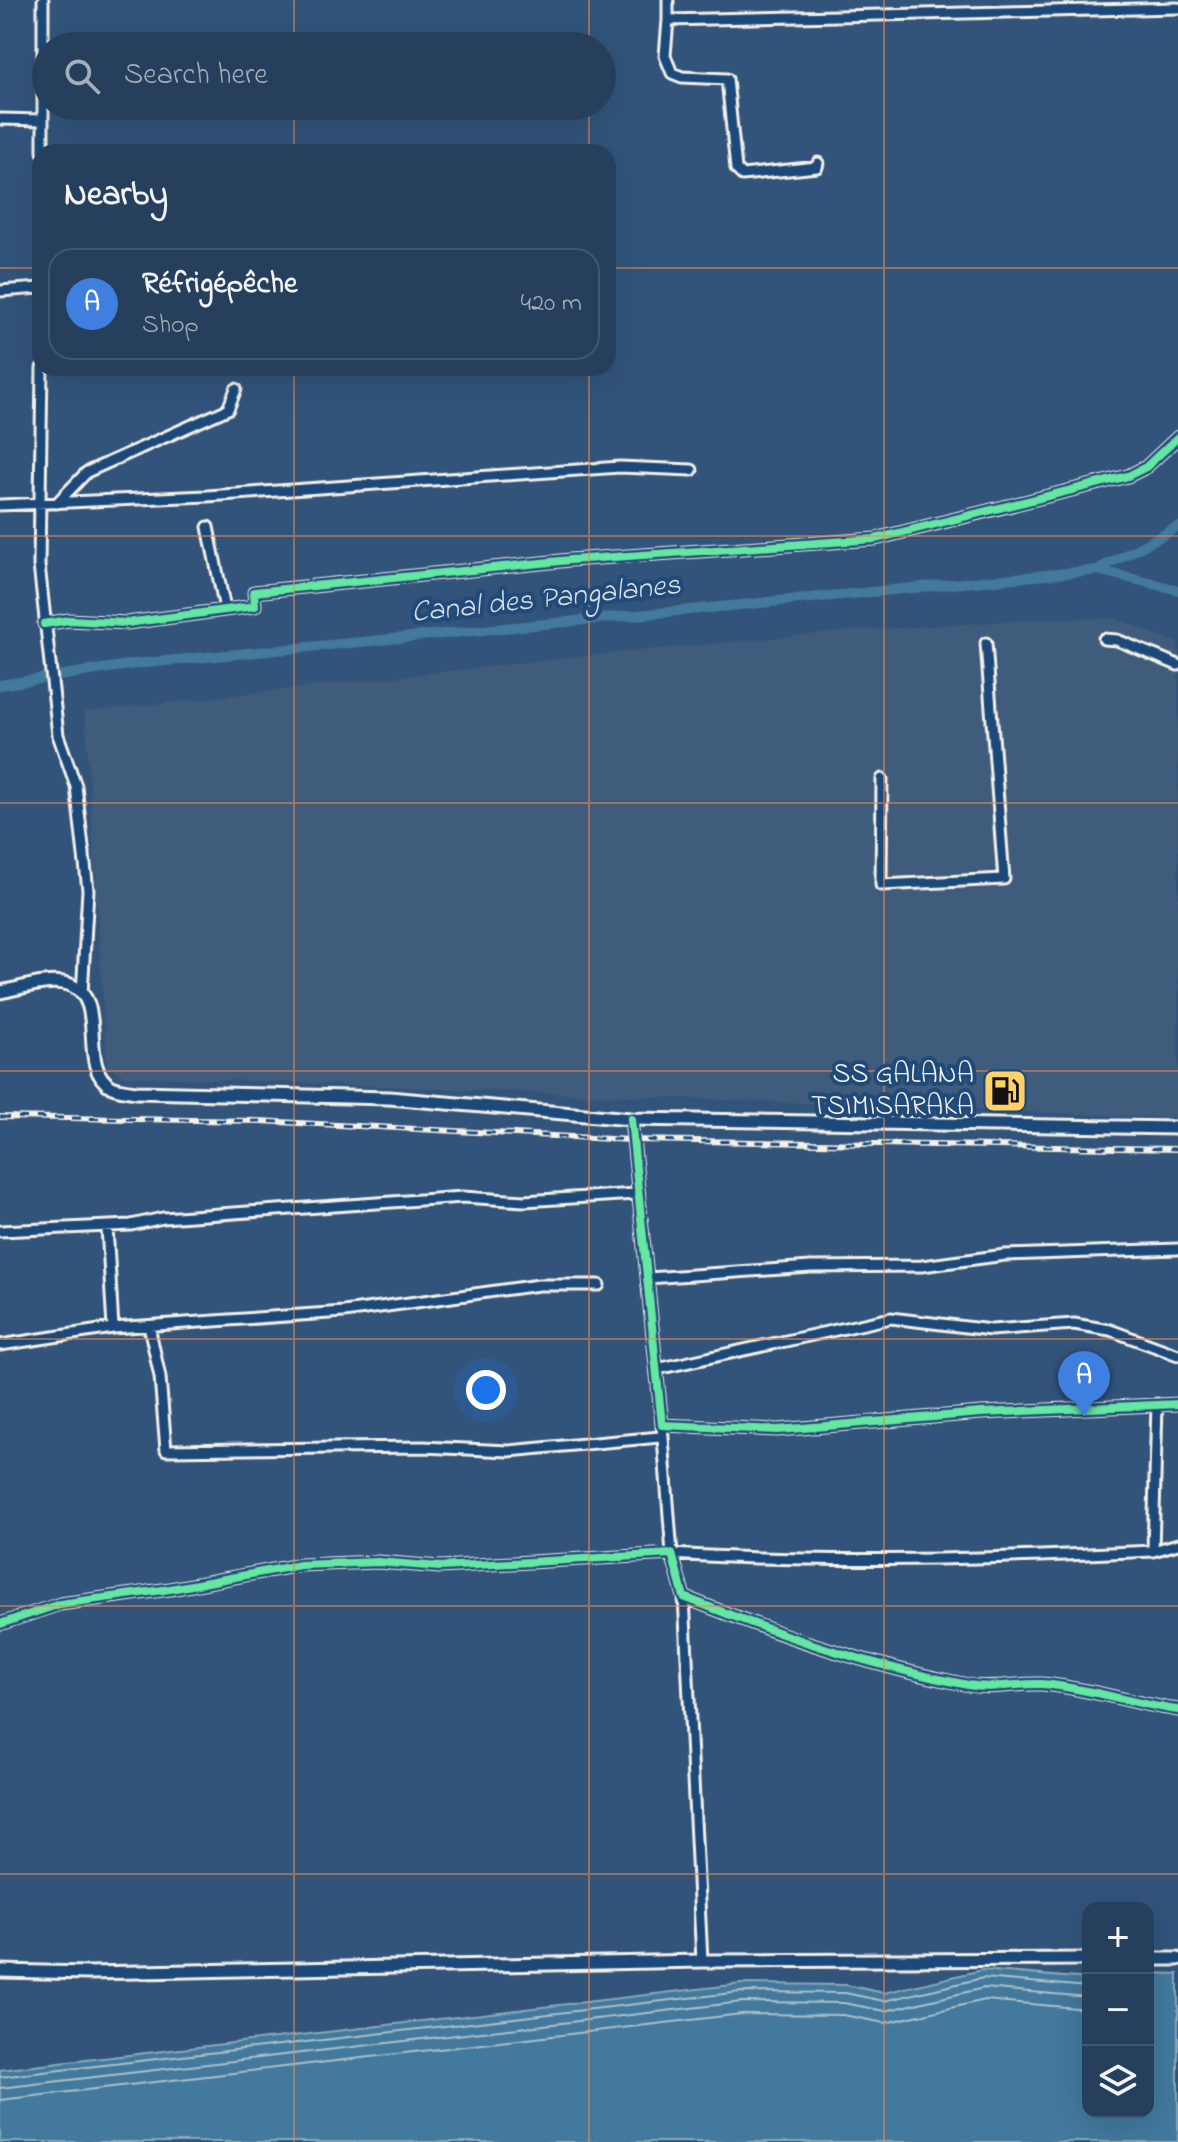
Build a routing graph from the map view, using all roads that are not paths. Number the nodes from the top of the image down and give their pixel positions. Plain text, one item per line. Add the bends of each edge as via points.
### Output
1 (43, 0) edge
2 (668, 0) edge
3 (1178, 8) edge
4 (668, 20) junction
5 (43, 32) edge
6 (0, 119) edge
7 (32, 120) edge
8 (43, 120) edge
9 (43, 144) edge
10 (818, 163) dead end
11 (32, 289) edge
12 (0, 291) edge
13 (42, 376) edge
14 (236, 389) dead end
15 (1178, 437) edge
16 (692, 470) dead end
17 (41, 502) junction
18 (57, 503) junction
19 (0, 505) edge
20 (208, 527) dead end
21 (225, 609) junction
22 (44, 624) junction
23 (1104, 639) dead end
24 (986, 643) dead end
25 (1178, 665) edge
26 (882, 779) dead end
27 (0, 992) edge
28 (82, 994) junction
29 (631, 1119) junction
30 (1178, 1128) edge
31 (636, 1194) junction
32 (107, 1227) junction
33 (0, 1231) edge
34 (1178, 1249) edge
35 (648, 1278) junction
36 (599, 1285) dead end
37 (149, 1326) junction
38 (113, 1328) junction
39 (0, 1345) edge
40 (1178, 1355) edge
41 (657, 1369) junction
42 (1157, 1404) junction
43 (1178, 1404) edge
44 (662, 1425) junction
45 (660, 1437) junction
46 (1178, 1544) edge
47 (1153, 1551) junction
48 (672, 1554) junction
49 (684, 1597) junction
50 (0, 1624) edge
51 (1178, 1710) edge
52 (1082, 1959) edge
53 (1154, 1959) edge
54 (1178, 1959) edge
55 (702, 1961) junction
56 (0, 1971) edge

1 - 5 street
2 - 4 street
3 - 4 street
4 - 10 street via 665,56 672,73 727,79 736,169 742,175
6 - 7 street
8 - 9 street
11 - 12 street
13 - 17 street
14 - 18 street via 228,409 87,472
15 - 21 street via 1128,476 875,539 570,560 254,592 255,606
16 - 18 street via 620,467
17 - 18 street
17 - 19 street
17 - 22 street
20 - 21 street
21 - 22 street via 127,623
22 - 28 street via 58,735 76,786 88,890
23 - 25 street
24 - 26 street via 1004,879 881,885
27 - 28 main road via 54,983
28 - 29 main road via 89,1009 95,1063 112,1087 137,1092 389,1098
29 - 30 main road
29 - 31 street
31 - 32 street via 524,1201 463,1197 163,1218
31 - 35 street
32 - 33 street
32 - 38 street
34 - 35 street
35 - 41 street
36 - 37 street via 539,1285 344,1312
37 - 38 street
37 - 45 street via 166,1450 509,1451
38 - 39 street
40 - 41 street via 1110,1330 1074,1324 991,1330 891,1318
41 - 44 street
42 - 43 street
42 - 44 street via 778,1430
42 - 47 street
44 - 45 street
45 - 48 street
46 - 47 street
47 - 48 street via 813,1560
48 - 49 street
48 - 50 street via 440,1567 378,1562 300,1565 60,1604
49 - 51 street via 862,1662 972,1686 1039,1684
49 - 55 street
52 - 55 main road
53 - 54 main road
55 - 56 main road

